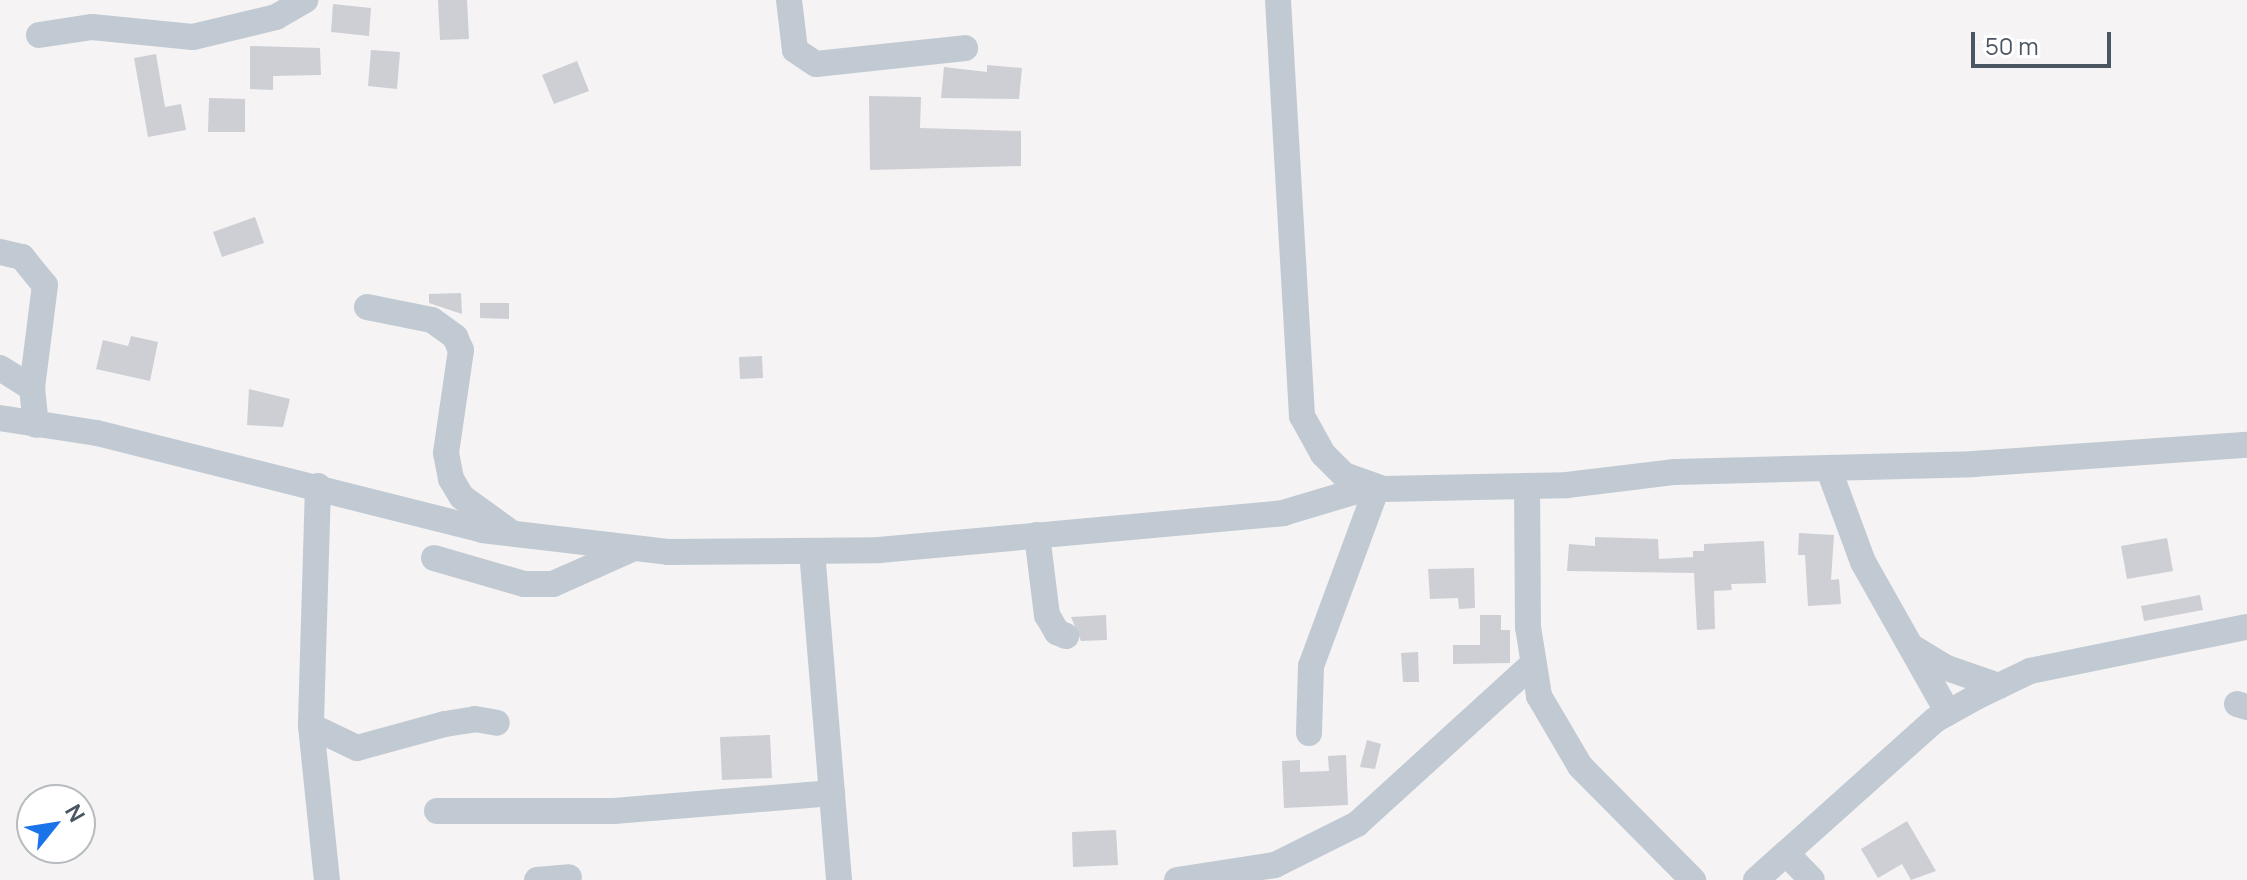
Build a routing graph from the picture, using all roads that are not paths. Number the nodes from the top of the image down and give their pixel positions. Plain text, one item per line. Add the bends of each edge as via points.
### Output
1 (306, 0) edge
2 (789, 0) edge
3 (1278, 0) edge
4 (39, 35) dead end
5 (965, 48) dead end
6 (0, 252) edge
7 (367, 307) dead end
8 (0, 368) edge
9 (32, 388) junction
10 (0, 418) edge
11 (36, 425) junction
12 (2247, 445) edge
13 (1829, 470) junction
14 (318, 486) junction
15 (1527, 486) junction
16 (1374, 487) junction
17 (513, 534) junction
18 (1037, 535) junction
19 (635, 548) junction
20 (812, 551) junction
21 (434, 558) dead end
22 (2247, 627) edge
23 (1066, 636) dead end
24 (1912, 647) junction
25 (1532, 665) junction
26 (1999, 686) junction
27 (1948, 713) junction
28 (497, 723) dead end
29 (311, 726) junction
30 (1309, 733) dead end
31 (832, 793) junction
32 (437, 811) dead end
33 (1786, 853) junction
34 (569, 877) dead end
35 (327, 880) edge
36 (537, 880) edge
37 (839, 880) edge
38 (1177, 880) edge
39 (1693, 880) edge
40 (1756, 880) edge
41 (1812, 880) edge

1 - 4 street via 261,22 193,37 92,27
2 - 5 street via 795,50 816,64
3 - 16 street via 1302,416 1323,454 1344,475
6 - 9 street via 22,257 45,285
7 - 17 street via 432,320 455,337 461,350 446,453 451,479 462,497
8 - 9 street
9 - 11 street
10 - 11 street
11 - 14 street via 97,433
12 - 13 street
13 - 15 street via 1675,472
13 - 24 street via 1863,562
14 - 17 street
14 - 29 street
15 - 16 street
15 - 25 street
16 - 18 street via 1283,513
16 - 30 street via 1311,666
17 - 19 street
18 - 20 street
18 - 23 street via 1047,615
19 - 20 street
19 - 21 street via 553,584 524,584
20 - 31 street
22 - 26 street via 2030,671
24 - 26 street via 1947,668
24 - 27 street
25 - 38 street via 1357,824 1275,865
25 - 39 street via 1551,724 1580,766
26 - 27 street
27 - 33 street
28 - 29 street via 475,719 445,724 357,748
29 - 35 street
31 - 32 street via 614,811
31 - 37 street
33 - 40 street
33 - 41 street
34 - 36 street

